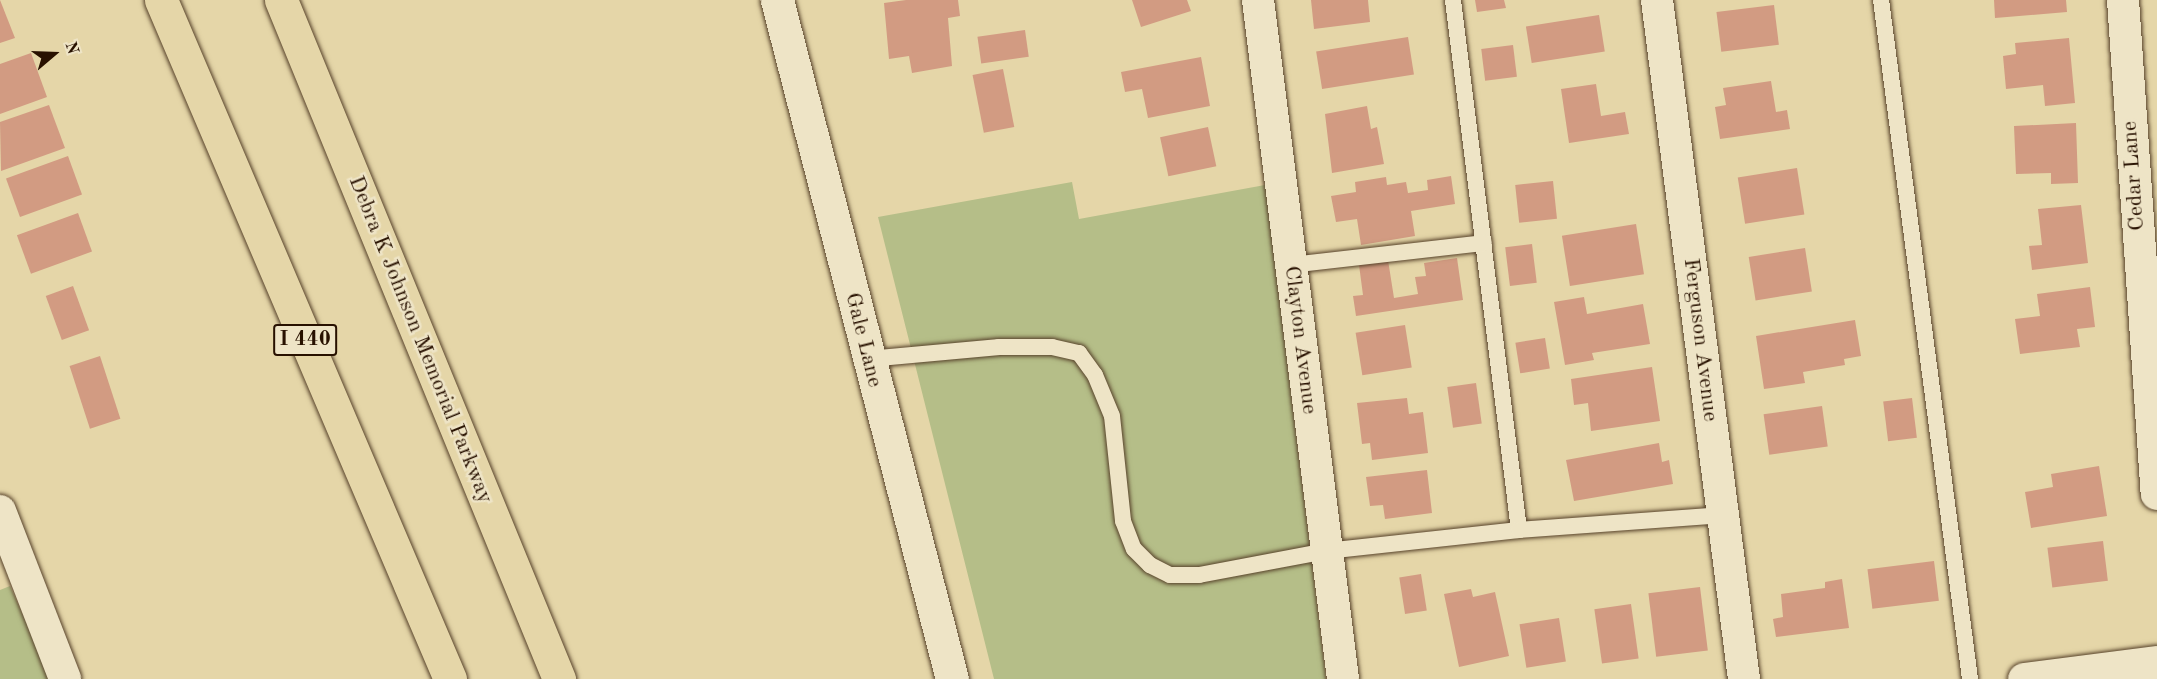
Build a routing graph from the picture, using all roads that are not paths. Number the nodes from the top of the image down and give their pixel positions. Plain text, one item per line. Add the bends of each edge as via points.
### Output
1 (160, 0) edge
2 (281, 0) edge
3 (777, 0) edge
4 (1258, 0) edge
5 (1453, 0) edge
6 (1657, 0) edge
7 (1881, 0) edge
8 (2123, 0) edge
9 (1485, 243) junction
10 (1291, 265) junction
11 (868, 359) junction
12 (2157, 494) edge
13 (0, 511) edge
14 (1722, 515) junction
15 (1518, 530) junction
16 (1326, 551) junction
17 (2157, 662) edge
18 (65, 679) edge
19 (450, 679) edge
20 (559, 679) edge
21 (952, 679) edge
22 (1343, 679) edge
23 (1744, 679) edge
24 (1970, 679) edge
25 (2024, 679) edge

1 - 19 highway, I 440
2 - 20 highway, Debra K Johnson Memorial Parkway
3 - 11 street, Gale Lane
4 - 10 street, Clayton Avenue
5 - 9 lane
6 - 14 street, Ferguson Avenue
7 - 24 lane
8 - 12 street, Cedar Lane
9 - 10 lane
9 - 15 lane
10 - 16 street, Clayton Avenue
11 - 16 lane via 999,347 1052,347 1079,353 1095,375 1112,416 1123,521 1134,549 1150,565 1170,576 1199,575
11 - 21 street, Gale Lane
13 - 18 street
14 - 15 lane
14 - 23 street, Ferguson Avenue
15 - 16 lane
16 - 22 street, Clayton Avenue
17 - 25 street

